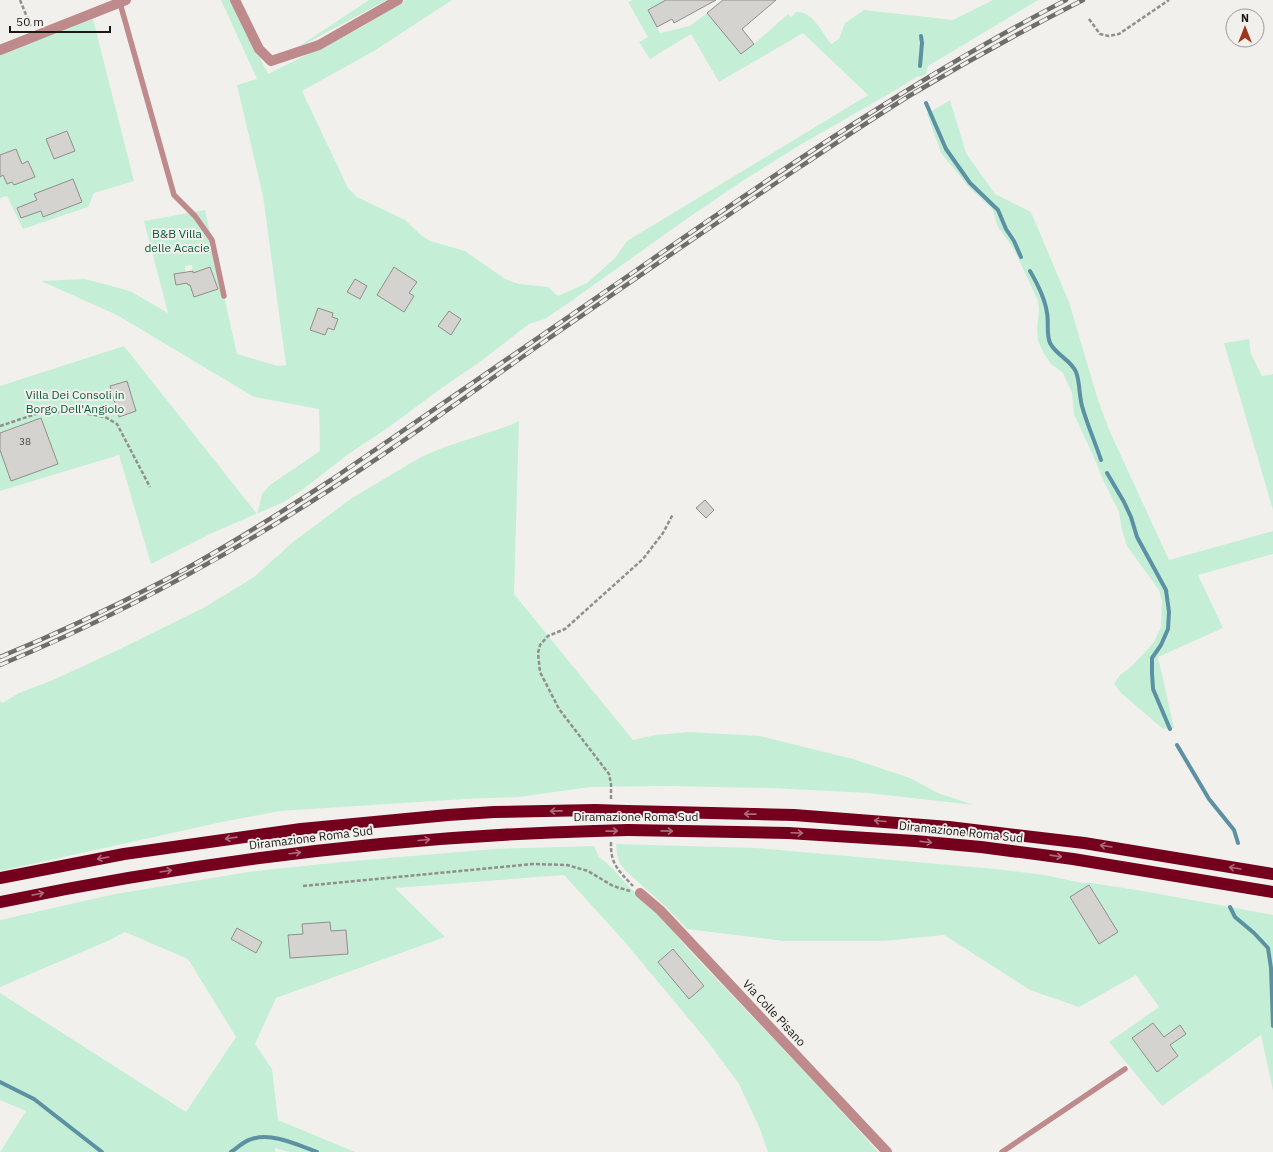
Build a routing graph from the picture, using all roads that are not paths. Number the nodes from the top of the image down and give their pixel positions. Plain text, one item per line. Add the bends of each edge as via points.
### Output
1 (235, 0) edge
2 (398, 0) edge
3 (123, 1) edge
4 (0, 50) edge
5 (224, 296) dead end
6 (1273, 874) edge
7 (0, 878) edge
8 (1273, 892) edge
9 (640, 894) road end
10 (0, 902) edge
11 (1125, 1069) dead end
12 (887, 1152) edge
13 (1002, 1152) edge

1 - 2 street via 259,49 271,61 319,45
3 - 4 street
3 - 5 lane via 174,195 195,216 212,240
6 -> 7 highway, Diramazione Roma Sud, bridge via 1084,843 963,828 794,815 595,810 494,812 301,829 131,853
10 -> 8 highway, Diramazione Roma Sud, bridge via 143,875 291,854 466,836 628,830 817,834 981,847 1073,859
9 - 12 street, Via Colle Pisano via 660,910
11 - 13 lane

